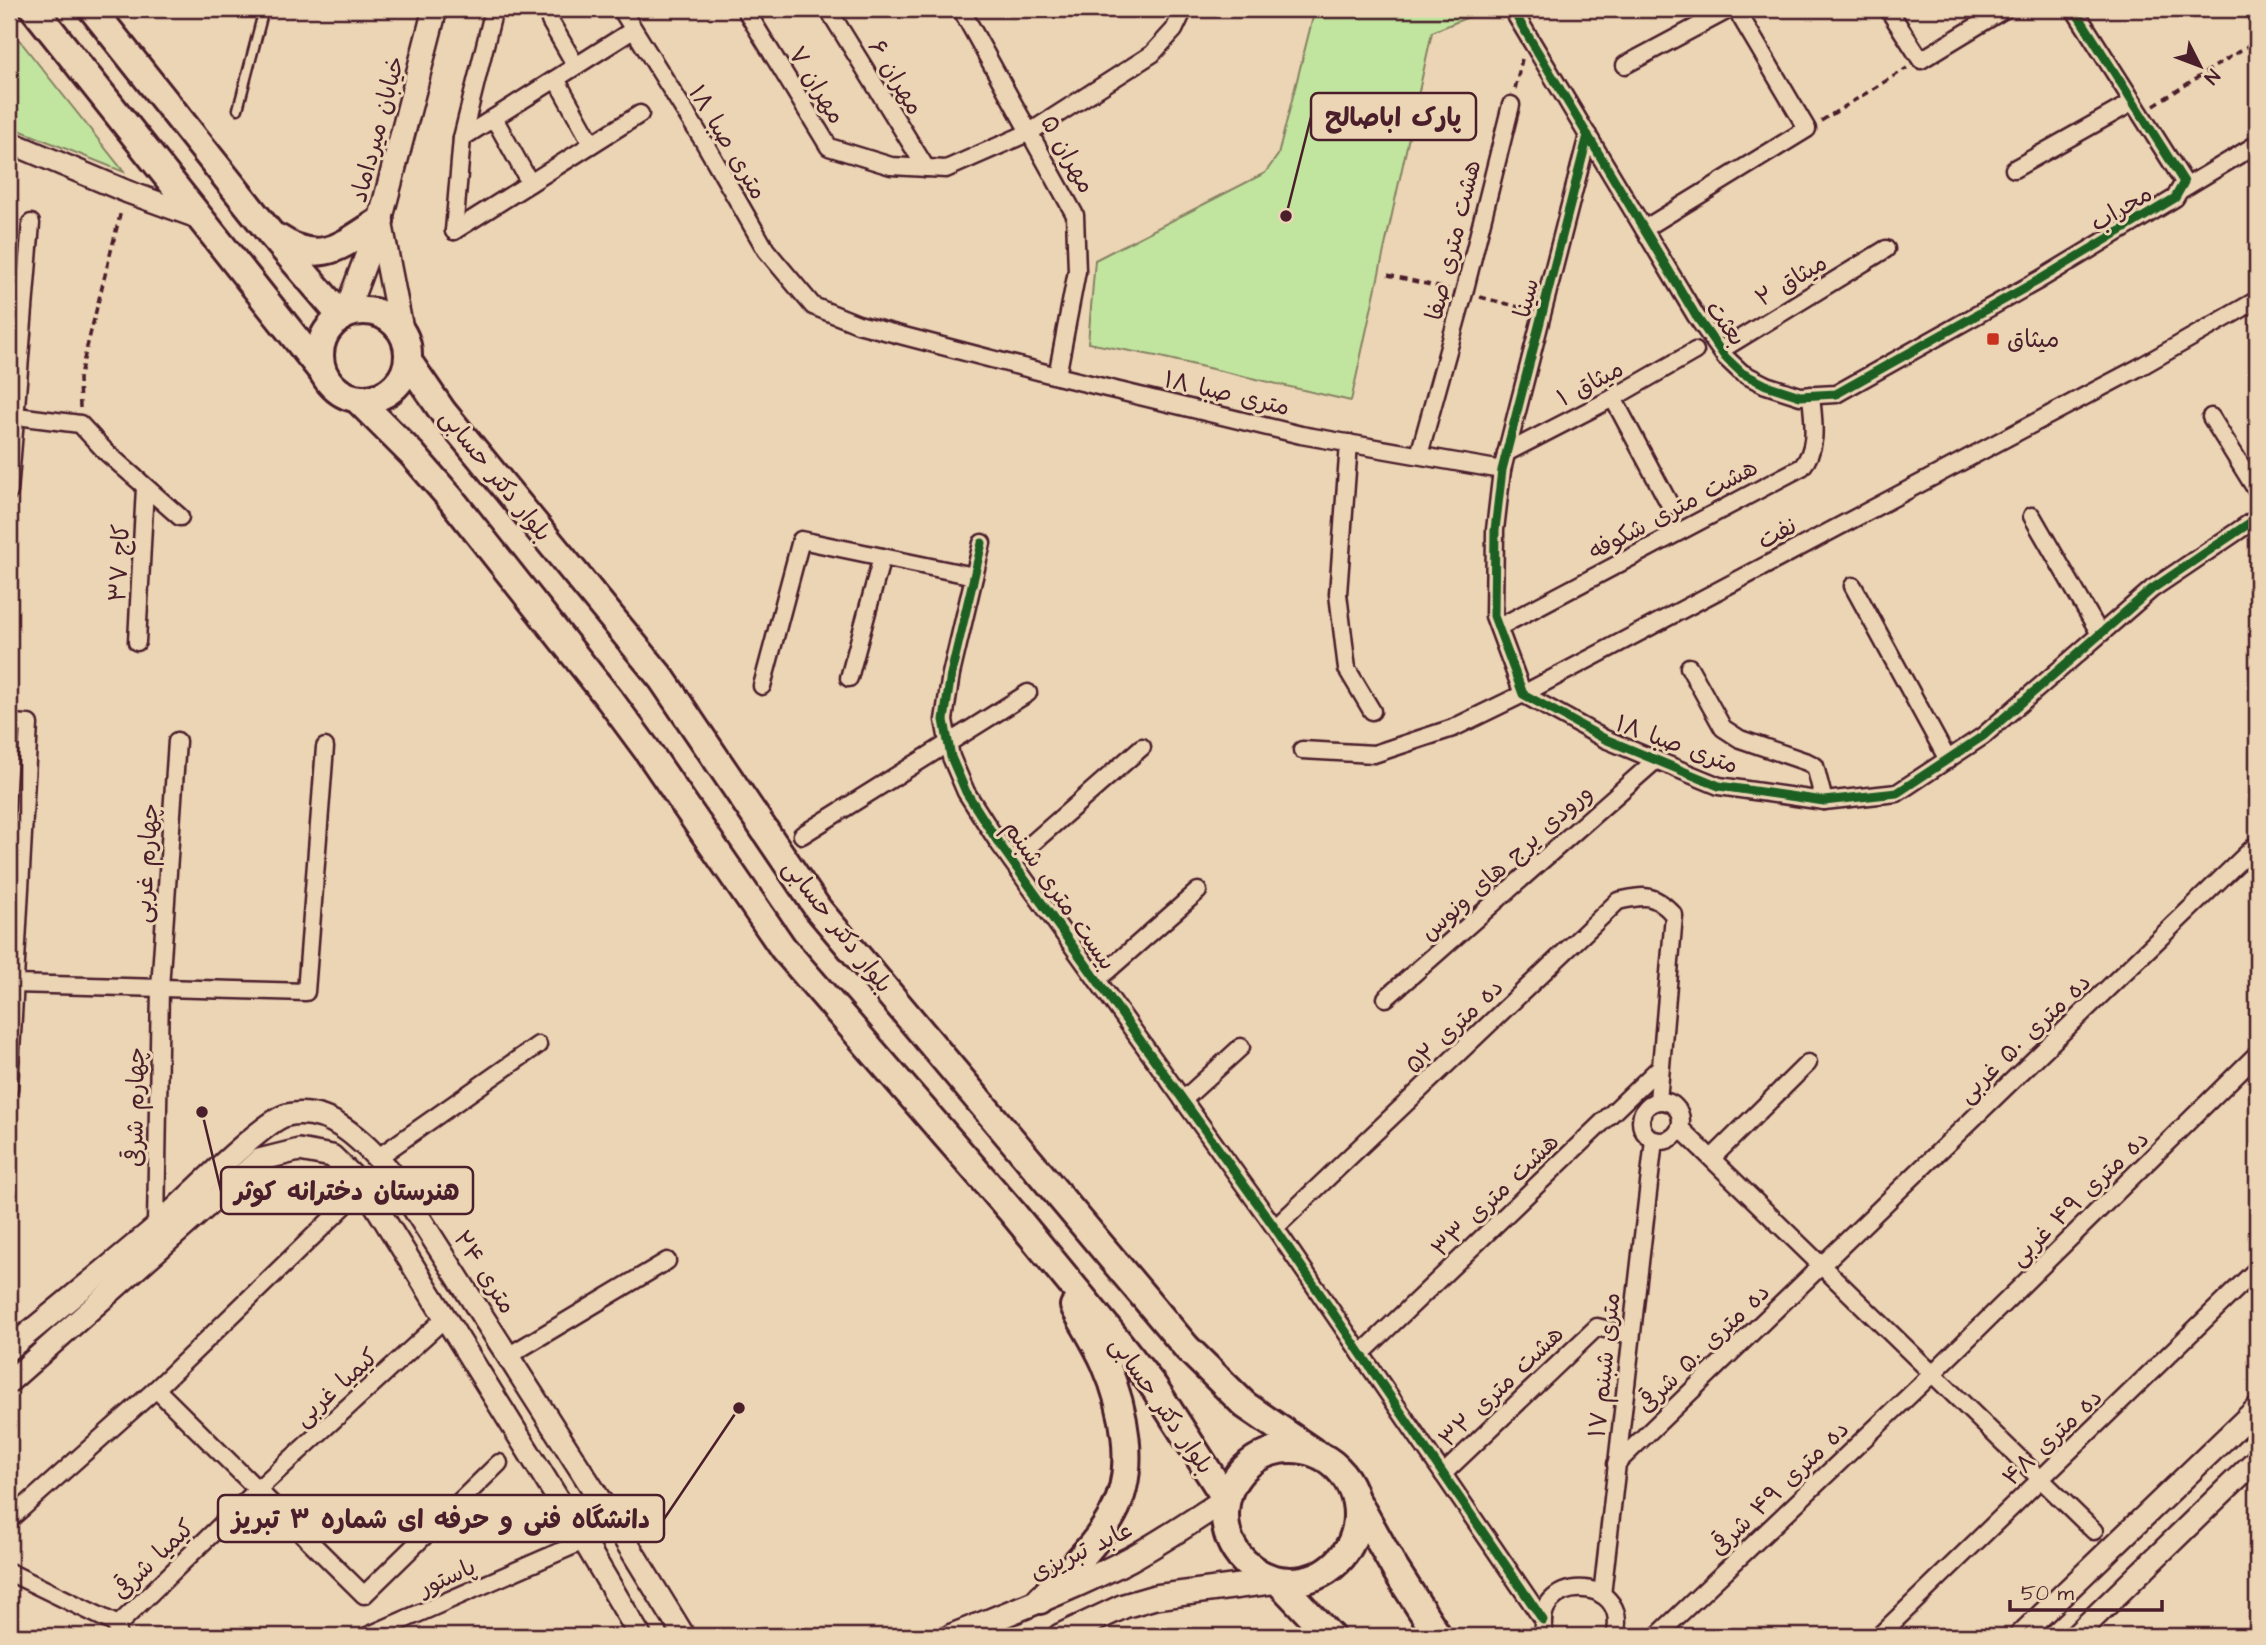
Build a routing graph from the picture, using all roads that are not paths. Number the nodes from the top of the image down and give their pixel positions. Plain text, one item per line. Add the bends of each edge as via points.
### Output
1 (34, 9) edge
2 (92, 9) edge
3 (264, 9) edge
4 (435, 9) edge
5 (494, 9) edge
6 (621, 9) edge
7 (745, 9) edge
8 (828, 9) edge
9 (961, 9) edge
10 (1184, 9) edge
11 (1512, 9) edge
12 (1730, 9) edge
13 (1736, 9) edge
14 (1888, 9) edge
15 (2006, 9) edge
16 (2074, 9) edge
17 (550, 21) dead end
18 (634, 30) junction
19 (1625, 65) dead end
20 (576, 66) junction
21 (556, 79) junction
22 (1511, 105) road end
23 (2136, 108) junction
24 (238, 109) dead end
25 (640, 114) dead end
26 (494, 118) junction
27 (1030, 132) junction
28 (1588, 135) junction
29 (462, 138) junction
30 (9, 142) edge
31 (592, 144) junction
32 (2257, 144) edge
33 (926, 168) junction
34 (2014, 169) dead end
35 (530, 183) junction
36 (2179, 191) junction
37 (200, 218) junction
38 (380, 221) junction
39 (31, 223) dead end
40 (1644, 229) junction
41 (270, 233) junction
42 (1886, 249) dead end
43 (2039, 279) joint
44 (2257, 300) edge
45 (343, 316) junction
46 (401, 329) junction
47 (1721, 350) junction
48 (1695, 351) dead end
49 (408, 361) junction
50 (324, 374) junction
51 (1057, 376) junction
52 (1811, 396) junction
53 (357, 398) junction
54 (1612, 398) junction
55 (11, 415) edge
56 (2211, 417) dead end
57 (1349, 443) junction
58 (1506, 453) junction
59 (1419, 455) junction
60 (1502, 470) junction
61 (145, 487) junction
62 (2257, 491) edge
63 (9, 492) edge
64 (1670, 505) dead end
65 (2032, 516) dead end
66 (180, 517) dead end
67 (2257, 518) edge
68 (982, 543) dead end
69 (882, 557) junction
70 (974, 576) junction
71 (1853, 586) dead end
72 (1499, 627) junction
73 (2100, 634) junction
74 (137, 642) dead end
75 (1689, 667) dead end
76 (849, 678) dead end
77 (762, 686) dead end
78 (1028, 693) dead end
79 (1523, 694) junction
80 (1372, 711) dead end
81 (9, 723) edge
82 (177, 741) dead end
83 (948, 743) junction
84 (326, 747) dead end
85 (1142, 747) dead end
86 (1302, 750) dead end
87 (1656, 760) junction
88 (1948, 760) junction
89 (1824, 802) junction
90 (802, 835) dead end
91 (2257, 844) edge
92 (1012, 861) junction
93 (1198, 891) dead end
94 (1097, 980) junction
95 (15, 984) junction
96 (160, 988) junction
97 (1386, 998) dead end
98 (538, 1045) dead end
99 (1241, 1047) dead end
100 (2257, 1055) edge
101 (1808, 1063) dead end
102 (1659, 1068) junction
103 (9, 1089) edge
104 (1183, 1100) junction
105 (1658, 1101) junction
106 (1680, 1128) junction
107 (1654, 1140) junction
108 (377, 1158) junction
109 (1712, 1158) junction
110 (364, 1187) junction
111 (156, 1226) junction
112 (1275, 1228) junction
113 (667, 1261) dead end
114 (1053, 1264) junction
115 (1822, 1265) junction
116 (2257, 1269) edge
117 (65, 1301) junction
118 (80, 1319) junction
119 (444, 1319) junction
120 (1630, 1335) junction
121 (9, 1349) edge
122 (1362, 1354) junction
123 (508, 1356) junction
124 (1932, 1374) junction
125 (9, 1382) edge
126 (156, 1389) junction
127 (2257, 1408) edge
128 (1312, 1451) junction
129 (2257, 1459) edge
130 (499, 1464) dead end
131 (1616, 1464) junction
132 (1443, 1474) junction
133 (2040, 1480) junction
134 (258, 1489) junction
135 (1226, 1499) junction
136 (1356, 1499) junction
137 (9, 1520) edge
138 (614, 1522) junction
139 (2094, 1531) dead end
140 (584, 1541) junction
141 (9, 1572) edge
142 (1278, 1581) junction
143 (1602, 1595) junction
144 (1040, 1600) junction
145 (1544, 1628) edge
146 (117, 1631) edge
147 (367, 1636) edge
148 (640, 1636) edge
149 (684, 1636) edge
150 (951, 1636) edge
151 (1060, 1636) edge
152 (1330, 1636) edge
153 (1438, 1636) edge
154 (1615, 1636) edge
155 (1657, 1636) edge
156 (1879, 1636) edge
157 (2020, 1636) edge
158 (2075, 1636) edge

1 - 37 main road
2 - 41 main road
3 - 24 lane
4 - 38 main road, خیابان میرداماد
5 - 29 street
6 - 18 street, متری صبا ۱۸
7 - 33 street, مهران ۷ via 829,147 891,166
8 - 33 street, مهران ۶
9 - 27 street, مهران ۵
10 - 27 street, مهران ۷ via 1174,30 1152,54
11 - 28 street, بعثت
12 - 19 street
13 - 40 street via 1807,129
14 - 15 street via 1921,60
16 - 23 street, محراب
17 - 20 street
18 - 20 street
18 - 51 street, متری صبا ۱۸ via 766,250 813,306 858,324
20 - 21 street
21 - 26 street
21 - 31 street
22 - 59 street, هشت متری صفا
23 - 34 street
23 - 36 street, محراب via 2183,182
25 - 31 street
26 - 29 street
26 - 35 street
27 - 33 street, مهران ۷ via 946,169
27 - 51 street, مهران ۵ via 1075,215 1077,271
28 - 40 street, بعثت
28 - 58 street, سینا
29 - 35 street via 454,231
30 - 37 street
31 - 35 street
32 - 36 street
36 - 43 street, محراب via 2175,198
37 - 50 main road
38 - 41 main road via 323,252 306,253
38 - 45 main road, خیابان میرداماد
38 - 46 main road
39 - 55 street
40 - 47 street, بعثت
41 - 45 main road
42 - 47 street, میثاق ۲
43 - 52 street, بعثت via 1836,394
44 - 79 street, نفت via 2138,368
45 - 46 main road via 362,310 377,312
45 - 50 main road via 322,342
46 - 49 main road
47 - 52 street, بعثت via 1742,373 1766,385
48 - 54 street, میثاق ۱
49 - 53 main road via 391,390 376,398
49 - 128 main road, بلوار دکتر حسابی via 443,412 662,679 818,909 1186,1348 1245,1405
50 - 53 main road via 341,393
51 - 57 street, متری صبا ۱۸
52 - 72 street, هشت متری شکوفه via 1813,447 1802,467
53 - 114 main road, بلوار دکتر حسابی via 451,499 610,700 783,948
54 - 58 street, میثاق ۱
54 - 64 street
55 - 61 street via 80,424
55 - 63 street
56 - 62 street
57 - 59 street, متری صبا ۱۸
57 - 80 street via 1338,594 1347,670
58 - 60 street, سینا
59 - 60 street, متری صبا ۱۸
60 - 72 street via 1495,530 1494,616
61 - 66 street
61 - 74 street, کاج ۳۷
65 - 73 street
67 - 73 street, متری صبا ۱۸ via 2152,589
68 - 70 street, بیست متری شبنم
69 - 70 street
69 - 76 street
69 - 77 street via 801,540
70 - 83 street, بیست متری شبنم via 951,674 944,720
71 - 88 street
72 - 79 street
73 - 88 street, متری صبا ۱۸ via 1983,736
75 - 89 street via 1723,728 1740,739 1815,766
78 - 83 street
79 - 86 street, نفت via 1453,728 1374,754
79 - 87 street, متری صبا ۱۸ via 1605,739
81 - 95 street via 29,724
82 - 96 street, چهارم غربی
83 - 90 street
83 - 92 street, بیست متری شبنم via 966,792
84 - 96 street via 306,992
85 - 92 street
87 - 89 street, متری صبا ۱۸ via 1719,786
87 - 97 street, ورودی یرج های ونوس
88 - 89 street, متری صبا ۱۸ via 1897,793
91 - 115 street, ده متری ۵۰ غربی
92 - 94 street, بیست متری شبنم
93 - 94 street
94 - 104 street, بیست متری شبنم
95 - 96 street
95 - 103 street
96 - 111 street, چهارم شرقی
98 - 108 street
99 - 104 street
100 - 124 street, ده متری ۴۹ غربی
101 - 109 street
102 - 105 street
102 - 112 street, ده متری ۵۲ via 1674,915 1660,900 1642,896 1618,901
102 - 122 street, هشت متری ۳۳
104 - 112 street, بیست متری شبنم
105 - 106 street via 1676,1108
105 - 107 street via 1646,1107 1641,1119 1644,1132
106 - 107 street via 1672,1138
106 - 109 street
107 - 120 street, ۱۷ متری شبنم
108 - 111 street, ۲۴ متری via 360,1139 318,1114 285,1115 256,1135
108 - 123 street, ۲۴ متری
109 - 115 street
110 - 118 street via 332,1156 299,1150 259,1160
110 - 119 street
110 - 126 street
111 - 117 street, ۲۴ متری
112 - 122 street, بیست متری شبنم
113 - 123 street
114 - 135 main road, بلوار دکتر حسابی via 1154,1387
114 - 144 main road via 1105,1362 1126,1452 1114,1512 1085,1553
115 - 124 street
115 - 131 street, ده متری ۵۰ شرقی
116 - 133 street, ده متری ۴۸
117 - 118 street
117 - 121 street, ۲۴ متری
118 - 125 street
119 - 134 street, کیمیا غربی
119 - 140 street
120 - 131 street, ۱۷ متری شبنم
120 - 132 street, هشت متری ۳۲ via 1597,1327
122 - 132 street, بیست متری شبنم
123 - 138 street, ۲۴ متری
124 - 133 street
124 - 155 street, ده متری ۴۹ شرقی
126 - 134 street
126 - 137 street
127 - 157 street
128 - 135 main road via 1289,1448 1268,1452 1234,1479
128 - 136 main road via 1332,1462
129 - 158 street
130 - 134 street via 365,1595
131 - 143 street, ۱۷ متری شبنم
132 - 145 street, بیست متری شبنم
133 - 139 street
133 - 156 street, ده متری ۴۸
134 - 146 street, کیمیا شرقی
135 - 142 main road via 1229,1541 1241,1560
135 - 144 main road, عابد تبریزی via 1128,1560
136 - 142 main road via 1357,1522 1351,1544 1338,1562 1320,1575
136 - 153 main road
138 - 140 street, پاستور
138 - 149 street, ۲۴ متری
140 - 147 street, پاستور
140 - 148 street
141 - 146 street
142 - 151 main road via 1155,1597
142 - 152 main road
143 - 145 street via 1578,1587 1565,1590 1547,1608
143 - 154 street via 1614,1610
144 - 150 main road, عابد تبریزی

